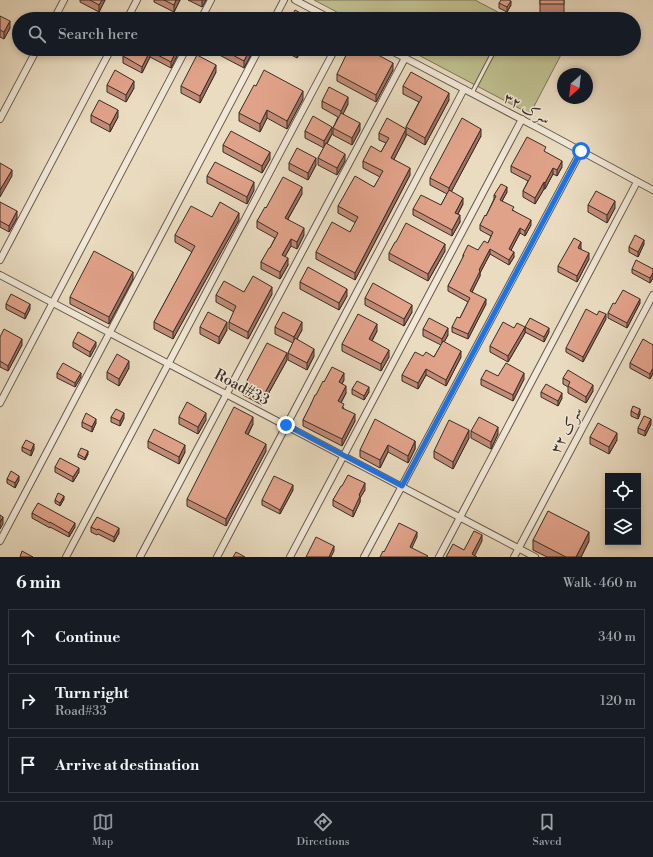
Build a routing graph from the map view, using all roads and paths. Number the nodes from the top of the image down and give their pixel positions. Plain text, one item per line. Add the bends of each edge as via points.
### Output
1 (64, 0) edge
2 (137, 0) edge
3 (211, 0) edge
4 (284, 0) edge
5 (295, 0) edge
6 (58, 12) edge
7 (131, 12) edge
8 (205, 12) edge
9 (278, 12) edge
10 (318, 12) edge
11 (34, 56) edge
12 (107, 56) edge
13 (182, 56) edge
14 (255, 56) edge
15 (331, 56) edge
16 (401, 56) edge
17 (491, 56) edge
18 (405, 58) junction
19 (464, 89) junction
20 (472, 93) junction
21 (0, 119) edge
22 (522, 119) junction
23 (581, 151) junction
24 (637, 182) junction
25 (653, 190) edge
26 (0, 260) edge
27 (0, 274) edge
28 (653, 294) edge
29 (53, 303) junction
30 (110, 333) junction
31 (169, 364) junction
32 (227, 394) junction
33 (0, 403) edge
34 (286, 425) junction
35 (343, 456) junction
36 (402, 486) junction
37 (460, 517) junction
38 (0, 541) edge
39 (518, 548) junction
40 (66, 557) edge
41 (140, 557) edge
42 (216, 557) edge
43 (290, 557) edge
44 (364, 557) edge
45 (439, 557) edge
46 (514, 557) edge
47 (535, 557) edge

1 - 6 street
2 - 7 street
3 - 8 street
4 - 9 street
5 - 10 street
11 - 21 street
12 - 26 street
13 - 29 street
14 - 30 street
15 - 31 street
16 - 18 street, سرک ۳۲
17 - 20 lane
18 - 19 street, سرک ۳۲
18 - 32 street
19 - 20 street, سرک ۳۲
19 - 34 street
20 - 22 street, سرک ۳۲
22 - 23 street, سرک ۳۲
22 - 35 street
23 - 24 street, سرک ۳۲
23 - 36 street
24 - 25 street, سرک ۳۲
24 - 37 street
27 - 29 street, Road#33
28 - 39 street, سرک ۳۲
29 - 30 street, Road#33
29 - 33 street
30 - 31 street, Road#33
30 - 38 street
31 - 32 street, Road#33
31 - 40 street
32 - 34 street, Road#33
32 - 41 street
34 - 35 street, Road#33
34 - 42 street
35 - 36 street, Road#33
35 - 43 street
36 - 37 street, Road#33
36 - 44 street
37 - 39 street, Road#33
37 - 45 street
39 - 46 street, سرک ۳۲
39 - 47 street, Road#33

